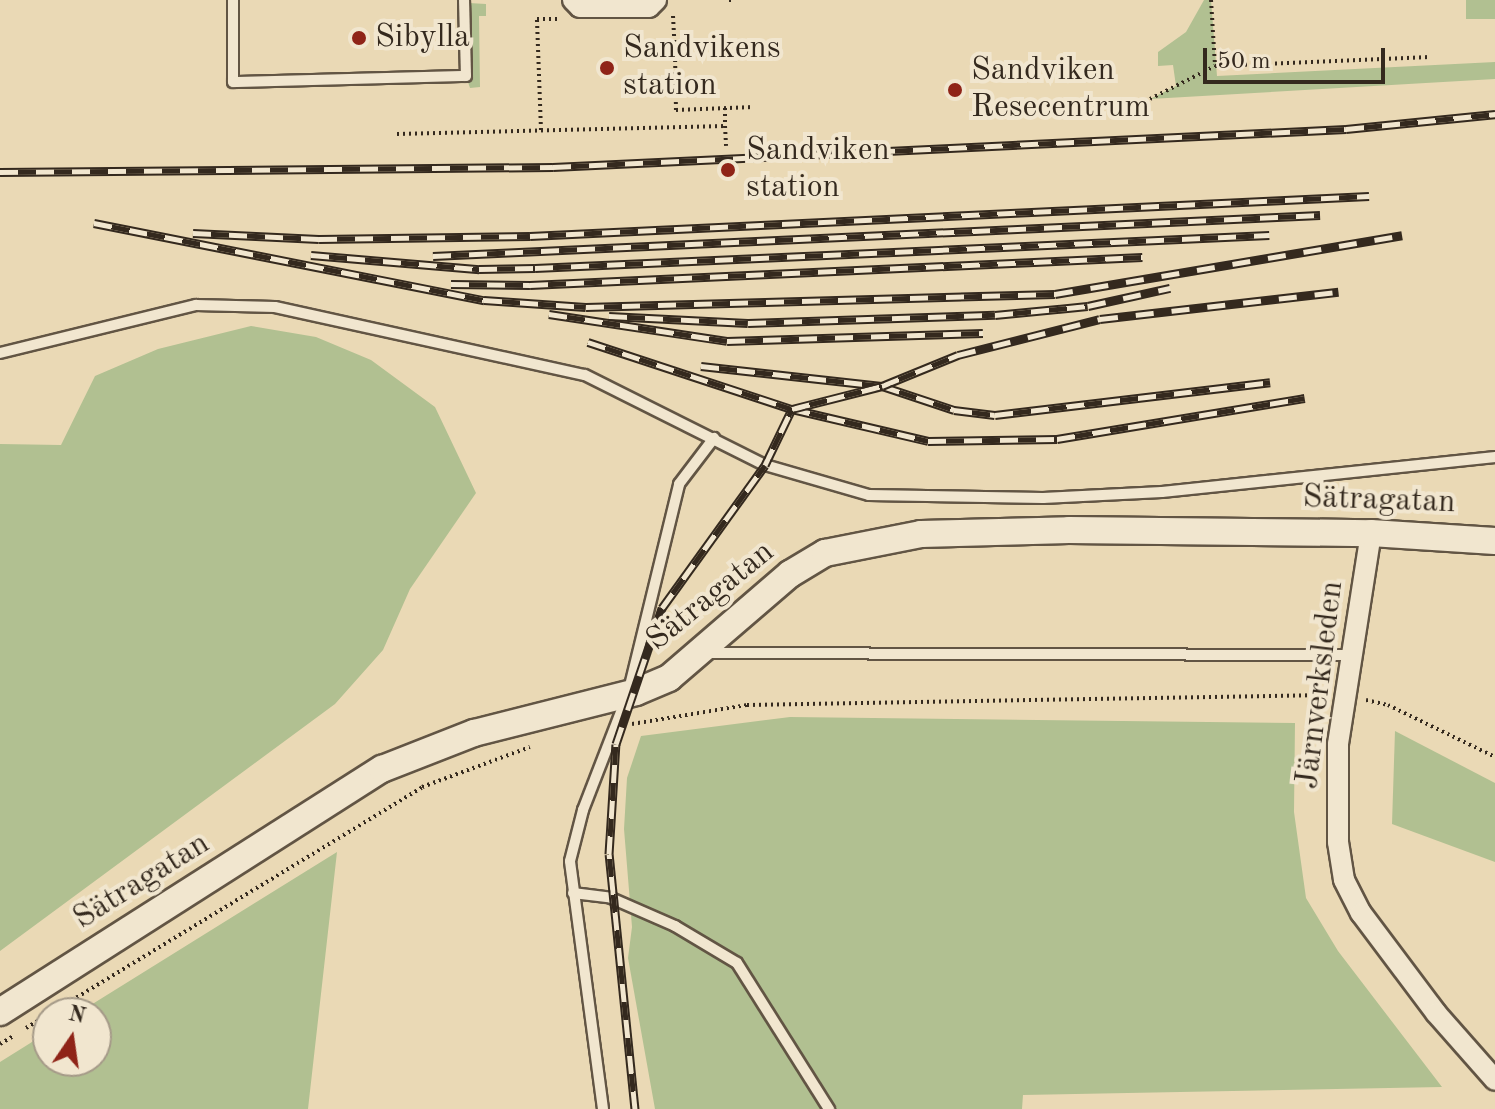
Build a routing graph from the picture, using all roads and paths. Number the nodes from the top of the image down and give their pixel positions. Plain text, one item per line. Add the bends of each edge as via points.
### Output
1 (233, 0) edge
2 (464, 0) edge
3 (656, 0) edge
4 (1211, 0) edge
5 (573, 10) edge
6 (673, 16) dead end
7 (666, 54) dead end
8 (675, 54) junction
9 (1430, 57) dead end
10 (1215, 66) junction
11 (539, 81) junction
12 (549, 81) dead end
13 (1150, 99) dead end
14 (754, 107) dead end
15 (725, 108) junction
16 (725, 126) junction
17 (541, 130) junction
18 (397, 134) dead end
19 (726, 146) dead end
20 (0, 353) edge
21 (714, 438) junction
22 (1495, 457) edge
23 (1371, 533) junction
24 (1495, 541) edge
25 (702, 653) junction
26 (1351, 655) junction
27 (628, 694) junction
28 (1345, 695) junction
29 (617, 727) junction
30 (539, 744) dead end
31 (1495, 757) edge
32 (573, 893) junction
33 (77, 997) edge
34 (0, 1012) edge
35 (1495, 1080) edge
36 (603, 1109) edge
37 (829, 1109) edge

1 - 2 lane via 233,82 466,76
3 - 5 street via 649,7
4 - 10 path
5 - 11 path via 537,19
6 - 8 path
7 - 8 path
8 - 15 path via 676,110
9 - 10 path
10 - 13 path
11 - 12 path
11 - 17 path
14 - 15 path
15 - 16 path
16 - 17 path
16 - 19 path
17 - 18 path
20 - 21 lane via 196,305 275,307 585,375
21 - 22 lane via 765,465 869,495 954,499 1162,492
21 - 27 lane via 679,484
23 - 24 street, Sätragatan
23 - 25 street, Sätragatan via 1069,530 921,534 870,542 825,553 790,574
23 - 26 street, Järnverksleden
25 - 26 lane
25 - 27 street, Sätragatan via 669,678
26 - 28 street, Järnverksleden
27 - 29 lane
27 - 34 street, Sätragatan via 474,733 382,769
28 - 29 path via 747,705
28 - 31 path via 1388,705
28 - 35 street, Järnverksleden via 1336,798 1344,880 1361,913 1436,1013
29 - 32 lane via 583,810 570,861
30 - 33 path via 422,787
32 - 36 lane
32 - 37 lane via 611,898 675,926 737,963

